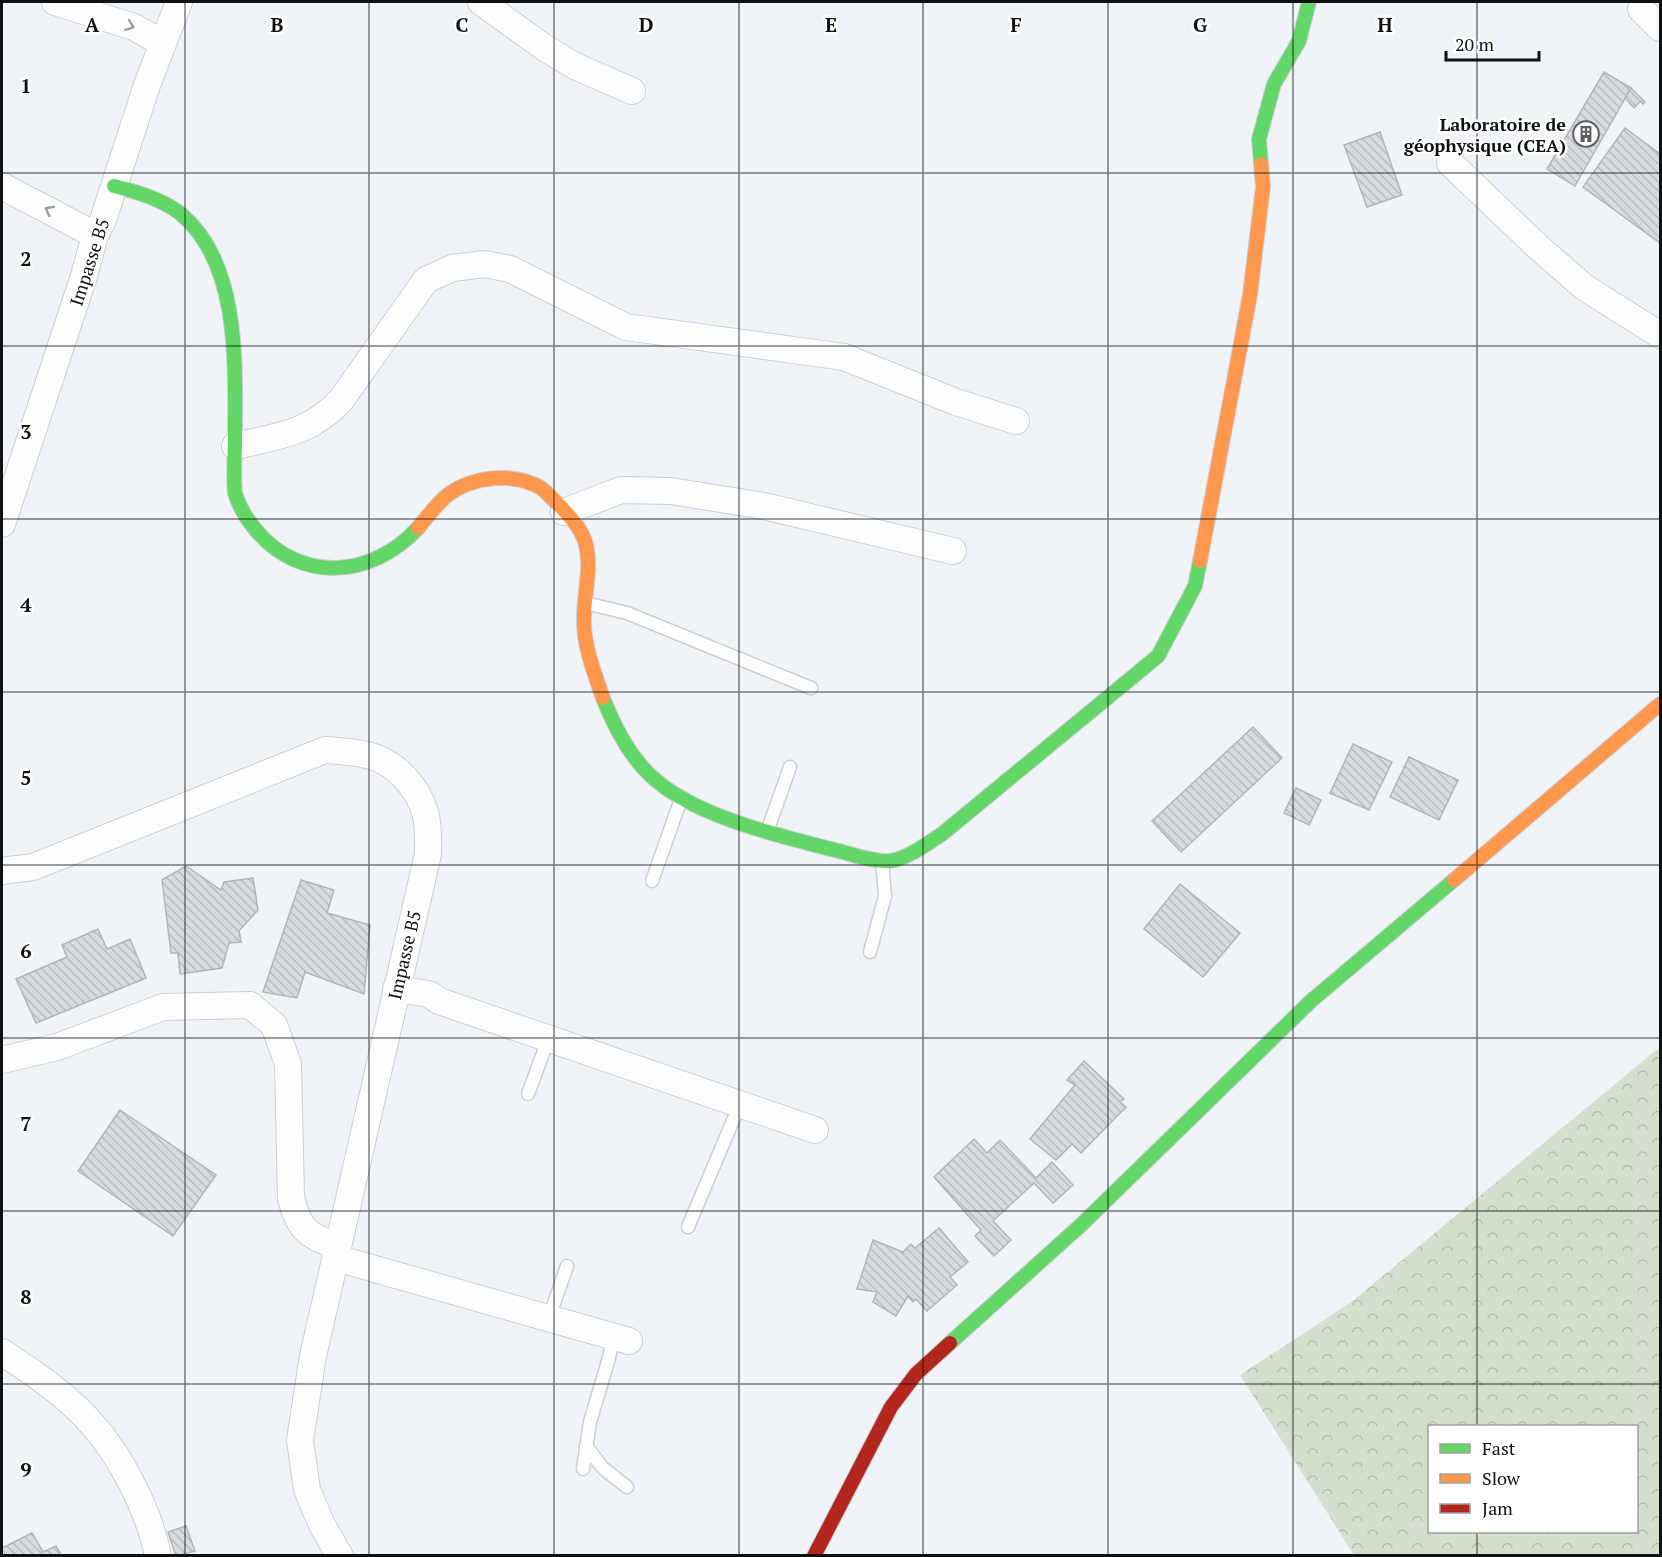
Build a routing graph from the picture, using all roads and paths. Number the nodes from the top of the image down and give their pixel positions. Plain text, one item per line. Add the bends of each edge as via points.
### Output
1 (55, 2) edge
2 (179, 2) edge
3 (481, 2) edge
4 (1309, 2) edge
5 (1641, 9) dead end
6 (1660, 28) edge
7 (162, 43) junction
8 (632, 91) dead end
9 (1450, 163) dead end
10 (2, 186) edge
11 (114, 186) junction
12 (95, 235) junction
13 (1660, 335) edge
14 (1016, 421) dead end
15 (235, 446) junction
16 (564, 513) junction
17 (2, 524) edge
18 (952, 551) dead end
19 (585, 603) junction
20 (811, 688) dead end
21 (1660, 704) edge
22 (790, 767) dead end
23 (682, 798) junction
24 (768, 830) junction
25 (882, 860) junction
26 (2, 871) edge
27 (652, 882) dead end
28 (870, 952) dead end
29 (396, 988) junction
30 (549, 1037) junction
31 (2, 1060) edge
32 (528, 1094) dead end
33 (740, 1104) junction
34 (814, 1130) dead end
35 (688, 1227) dead end
36 (337, 1252) junction
37 (567, 1266) dead end
38 (549, 1318) junction
39 (621, 1339) joint
40 (2, 1352) edge
41 (586, 1446) junction
42 (583, 1469) dead end
43 (627, 1487) dead end
44 (158, 1556) edge
45 (340, 1556) edge
46 (814, 1556) edge

1 -> 7 street via 134,27
2 - 7 street, Impasse B5
3 - 8 street via 575,66
4 - 25 street via 1299,42 1274,84 1259,139 1263,187 1251,295 1195,586 1158,656 942,834 889,862
5 - 6 street
7 - 11 street, Impasse B5
9 - 13 street via 1584,287
12 -> 10 street
11 - 12 street, Impasse B5
11 - 15 street via 141,193 181,214 201,234 215,261 233,335
12 - 17 street, Impasse B5
14 - 15 street via 844,357 626,327 510,269 485,264 452,268 426,280 327,416 300,431
15 - 16 street via 237,501 249,522 282,557 309,565 340,567 387,554 462,485 495,477 525,481 545,490
16 - 18 street via 621,490 671,491 764,506
16 - 19 street via 583,536 588,559
19 - 20 lane via 627,613
19 - 23 street via 584,631 600,691 615,726 644,770
21 - 46 street via 1311,1001 1081,1225 916,1374 891,1407
22 - 24 lane
23 - 24 street
23 - 27 lane
24 - 25 street
25 - 28 lane via 885,896
26 - 29 street, Impasse B5 via 33,867 325,750 374,756 410,784 425,811 428,832 428,854
29 - 30 street via 429,994
29 - 36 street, Impasse B5
30 - 32 lane
30 - 33 street
31 - 36 street via 57,1047 163,1007 249,1005 274,1025 288,1064 291,1198 296,1217 312,1237
33 - 34 street
33 - 35 lane
36 - 38 street
36 - 45 street, Impasse B5 via 313,1356 300,1440 307,1490
37 - 38 lane
38 - 39 street
39 - 41 lane via 609,1358
40 - 44 street via 57,1390 92,1423 117,1458 138,1498
41 - 42 lane
41 - 43 lane via 603,1468

